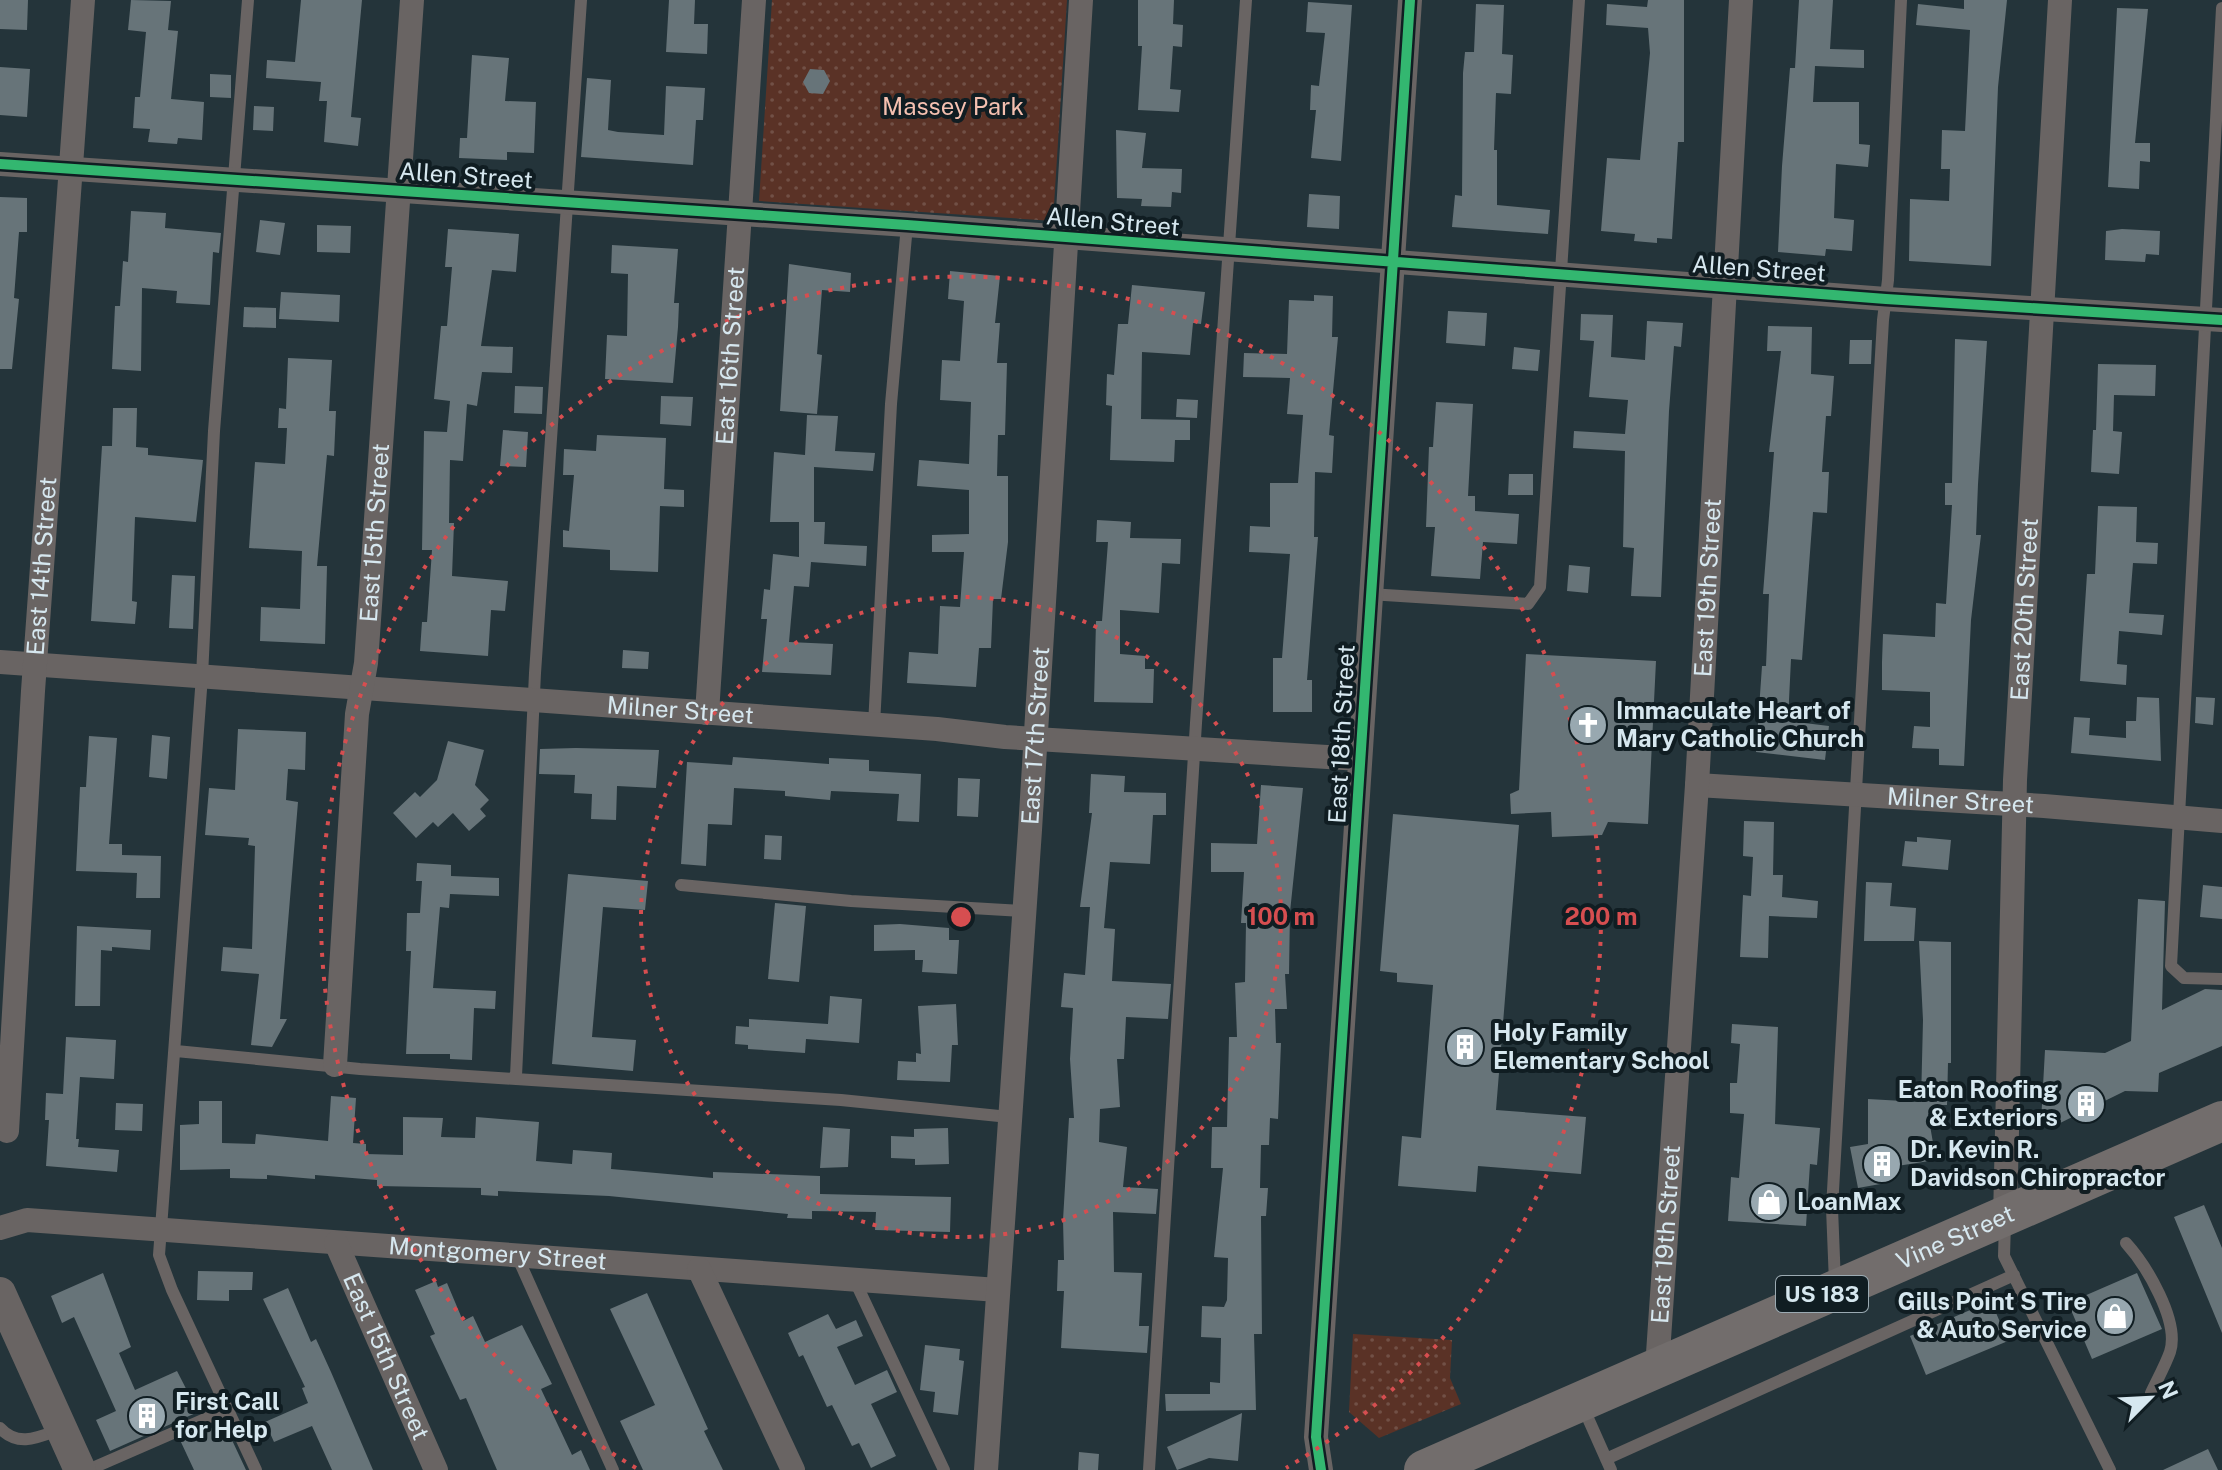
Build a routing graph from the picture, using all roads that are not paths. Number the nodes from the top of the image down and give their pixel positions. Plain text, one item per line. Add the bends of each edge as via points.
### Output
1 (83, 0) edge
2 (248, 0) edge
3 (412, 0) edge
4 (581, 0) edge
5 (754, 0) edge
6 (1081, 0) edge
7 (1246, 0) edge
8 (1410, 0) edge
9 (1579, 0) edge
10 (1741, 0) edge
11 (1901, 0) edge
12 (2060, 0) edge
13 (2222, 8) edge
14 (0, 164) edge
15 (73, 168) junction
16 (234, 179) junction
17 (398, 192) junction
18 (568, 204) junction
19 (740, 216) junction
20 (907, 225) junction
21 (1066, 238) junction
22 (1229, 251) junction
23 (1394, 261) junction
24 (1561, 274) junction
25 (1725, 286) junction
26 (1886, 299) junction
27 (2042, 307) junction
28 (2214, 319) edge
29 (1369, 594) junction
30 (0, 662) edge
31 (36, 665) junction
32 (202, 676) junction
33 (361, 687) junction
34 (534, 701) junction
35 (707, 713) junction
36 (874, 725) junction
37 (1036, 737) junction
38 (1194, 748) junction
39 (1360, 759) junction
40 (1697, 785) junction
41 (1856, 796) junction
42 (2014, 804) junction
43 (2178, 817) junction
44 (2222, 821) edge
45 (681, 885) dead end
46 (1023, 911) junction
47 (2222, 979) edge
48 (176, 1051) junction
49 (335, 1065) junction
50 (516, 1076) junction
51 (1009, 1117) junction
52 (2222, 1121) edge
53 (7, 1131) dead end
54 (2005, 1219) junction
55 (0, 1228) edge
56 (160, 1229) junction
57 (336, 1243) junction
58 (2126, 1243) dead end
59 (517, 1256) junction
60 (699, 1269) junction
61 (2014, 1275) junction
62 (855, 1281) junction
63 (1835, 1288) junction
64 (998, 1290) junction
65 (0, 1293) edge
66 (1657, 1368) junction
67 (2151, 1393) dead end
68 (1581, 1401) junction
69 (228, 1409) junction
70 (0, 1428) edge
71 (61, 1429) junction
72 (1609, 1464) edge
73 (1433, 1468) edge
74 (80, 1470) edge
75 (88, 1470) edge
76 (256, 1470) edge
77 (436, 1470) edge
78 (613, 1470) edge
79 (793, 1470) edge
80 (944, 1470) edge
81 (986, 1470) edge
82 (1149, 1470) edge
83 (1321, 1470) edge
84 (2110, 1470) edge

1 - 15 street, East 14th Street
2 - 16 lane
3 - 17 street, East 15th Street
4 - 18 lane
5 - 19 street, East 16th Street
6 - 21 street, East 17th Street
7 - 22 lane
8 - 23 street, East 18th Street
9 - 24 lane
10 - 25 street, East 19th Street
11 - 26 lane
12 - 27 street, East 20th Street
13 - 28 lane
14 - 15 street, Allen Street
15 - 16 street, Allen Street
15 - 31 street, East 14th Street
16 - 17 street, Allen Street
16 - 32 lane
17 - 18 street, Allen Street
17 - 33 street, East 15th Street
18 - 19 street, Allen Street
18 - 34 lane
19 - 20 street, Allen Street
19 - 35 street, East 16th Street
20 - 21 street, Allen Street
20 - 36 lane via 891,404
21 - 22 street, Allen Street
21 - 37 street, East 17th Street
22 - 23 street, Allen Street
22 - 38 lane
23 - 24 street, Allen Street
23 - 29 street, East 18th Street
24 - 25 street, Allen Street
24 - 29 lane via 1540,587 1528,604
25 - 26 street, Allen Street
25 - 40 street, East 19th Street
26 - 27 street, Allen Street
26 - 41 lane
27 - 28 street, Allen Street
27 - 42 street, East 20th Street
28 - 43 lane
29 - 39 street, East 18th Street
30 - 31 street, Milner Street
31 - 32 street, Milner Street
31 - 53 street, East 14th Street
32 - 33 street, Milner Street
32 - 48 lane
33 - 34 street, Milner Street
33 - 49 street, East 15th Street
34 - 35 street, Milner Street
34 - 50 lane
35 - 36 street, Milner Street
36 - 37 street, Milner Street
37 - 38 street, Milner Street
37 - 46 street, East 17th Street
38 - 39 street, Milner Street
38 - 82 lane
39 - 83 street, East 18th Street via 1316,1437
40 - 41 street, Milner Street
40 - 66 street, East 19th Street
41 - 42 street, Milner Street
41 - 63 lane via 1832,1208
42 - 43 street, Milner Street
42 - 54 street, East 20th Street
43 - 44 street, Milner Street
43 - 47 lane via 2171,966 2184,978
45 - 46 lane
46 - 51 street, East 17th Street
48 - 49 lane
48 - 56 lane
49 - 50 lane
50 - 51 lane
51 - 64 street, East 17th Street
52 - 54 main road, Vine Street / US 183
54 - 61 lane via 2004,1256
54 - 63 main road, Vine Street / US 183
55 - 56 street, Montgomery Street via 27,1220
56 - 57 street, Montgomery Street
56 - 69 lane via 159,1255 172,1290
57 - 59 street, Montgomery Street
57 - 77 street, East 15th Street
58 - 67 lane via 2144,1264 2170,1325 2171,1350
59 - 60 street, Montgomery Street
59 - 78 lane
60 - 62 street, Montgomery Street
60 - 79 street
61 - 72 lane
61 - 84 lane
62 - 64 street, Montgomery Street
62 - 80 lane
63 - 66 main road, Vine Street / US 183
64 - 81 street, East 17th Street
65 - 71 street
66 - 68 main road, Vine Street / US 183
68 - 72 lane
68 - 73 main road, Vine Street / US 183
69 - 75 lane
69 - 76 lane
70 - 71 lane via 22,1440
71 - 74 street

